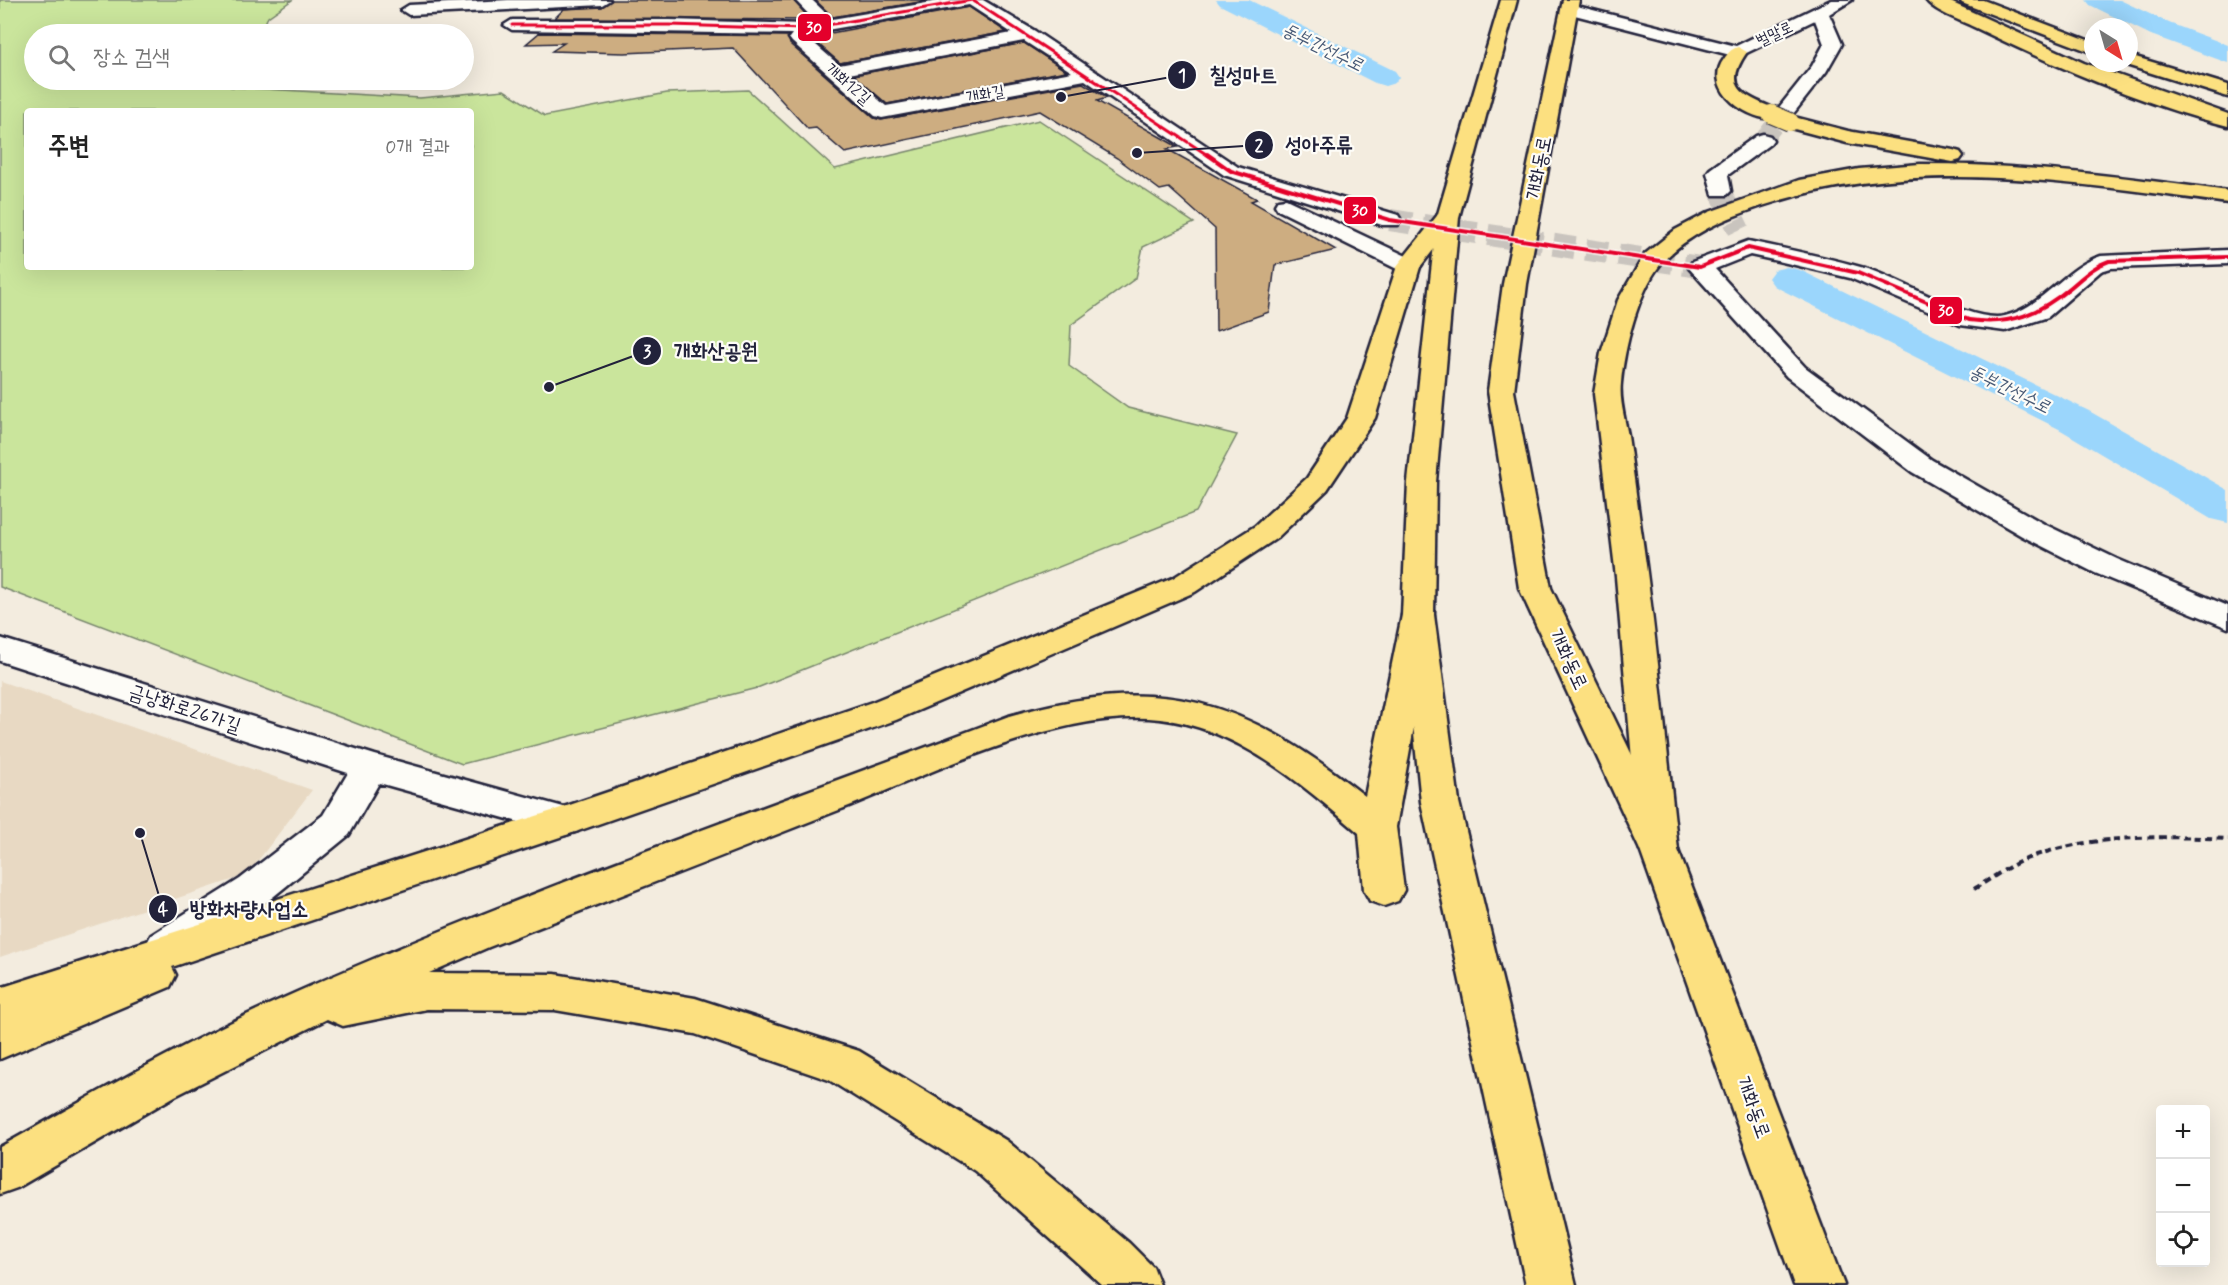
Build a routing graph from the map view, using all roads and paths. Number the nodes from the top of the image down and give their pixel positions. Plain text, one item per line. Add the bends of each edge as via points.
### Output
1 (602, 0) edge
2 (803, 0) edge
3 (1509, 0) edge
4 (1844, 0) edge
5 (1934, 0) edge
6 (1968, 0) edge
7 (413, 5) edge
8 (1570, 5) edge
9 (1820, 11) junction
10 (512, 25) dead end
11 (804, 29) junction
12 (1029, 35) junction
13 (2084, 45) edge
14 (1738, 52) junction
15 (2138, 63) edge
16 (836, 71) junction
17 (1088, 74) junction
18 (2228, 91) edge
19 (882, 112) joint
20 (1783, 116) junction
21 (2228, 120) edge
22 (1763, 140) tunnel mouth
23 (1231, 171) junction
24 (2097, 181) junction
25 (1720, 191) tunnel mouth
26 (2228, 197) edge
27 (1448, 217) junction
28 (1390, 220) tunnel mouth
29 (2228, 257) edge
30 (1409, 266) junction
31 (1418, 615) junction
32 (2228, 618) edge
33 (0, 649) edge
34 (370, 766) junction
35 (565, 821) junction
36 (1377, 827) junction
37 (2228, 839) edge
38 (1659, 850) junction
39 (1974, 889) dead end
40 (1384, 890) dead end
41 (324, 901) junction
42 (149, 957) junction
43 (0, 1006) edge
44 (282, 1019) junction
45 (0, 1040) edge
46 (0, 1172) edge
47 (1135, 1285) edge
48 (1551, 1285) edge
49 (1819, 1285) edge

1 - 7 street
2 - 11 street via 826,23
3 - 27 main road
4 - 9 street, 벌말로
5 - 21 main road via 2003,36 2088,71
6 - 13 main road
8 - 14 street
8 - 38 main road, 개화동로 via 1515,285 1501,391 1535,588
9 - 14 street, 벌말로
9 - 20 street via 1833,44 1820,68
10 - 11 street via 659,16
11 - 12 street via 972,0
11 - 16 street, 개화12길 via 798,38
12 - 16 street
12 - 17 street
14 - 20 main road via 1727,64 1724,79 1728,90 1749,105
15 - 18 main road
16 - 19 street, 개화12길
17 - 19 street, 개화길
17 - 23 street
20 - 24 main road via 1847,137
22 - 25 street via 1717,173
23 - 28 street
23 - 30 street via 1245,184
24 - 26 main road
24 - 38 main road via 1964,169 1879,172 1807,184 1711,217 1676,238 1651,262 1625,311 1607,384
27 - 30 main road
27 - 31 main road via 1422,482
29 - 32 street via 2109,261 2093,266 2039,312 2005,324 1969,320 1858,273 1743,239 1700,267 1796,372 1922,466 2033,530
30 - 35 main road via 1361,418 1317,484 1266,532 1185,585 895,706
31 - 36 main road
31 - 48 main road via 1440,802
33 - 34 street, 금낭화로26가길
34 - 35 street, 금낭화로26가길
34 - 42 street via 336,825 254,890
35 - 41 main road
36 - 40 main road
36 - 44 main road via 1319,777 1229,724 1160,706 1088,710 998,733 475,935
37 - 39 path via 2167,836 2077,847 2027,859
38 - 49 main road, 개화동로
41 - 42 main road
41 - 45 main road
42 - 43 main road
44 - 46 main road via 159,1082
44 - 47 main road via 427,991 555,992 695,1016 843,1065 991,1156 1112,1260

